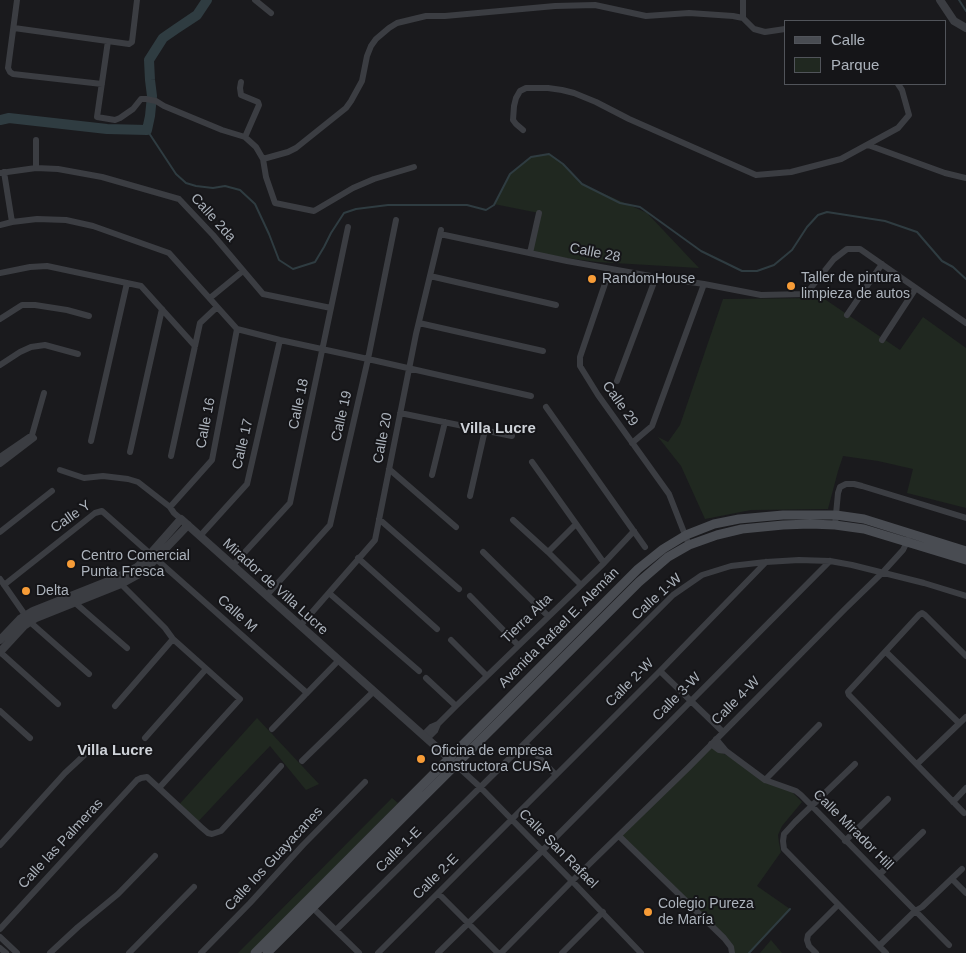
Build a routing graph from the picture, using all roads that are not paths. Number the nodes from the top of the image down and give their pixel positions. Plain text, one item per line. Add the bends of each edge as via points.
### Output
1 (17, 0) edge
2 (137, 0) edge
3 (255, 0) edge
4 (743, 0) edge
5 (940, 0) edge
6 (593, 3) edge
7 (271, 13) dead end
8 (743, 18) junction
9 (14, 28) junction
10 (966, 28) edge
11 (784, 29) edge
12 (108, 42) junction
13 (241, 82) dead end
14 (102, 84) junction
15 (899, 85) edge
16 (523, 130) dead end
17 (244, 138) junction
18 (36, 140) dead end
19 (868, 145) junction
20 (262, 159) junction
21 (414, 167) dead end
22 (36, 168) junction
23 (2, 173) edge
24 (966, 178) edge
25 (539, 213) dead end
26 (396, 220) dead end
27 (12, 222) junction
28 (0, 225) edge
29 (348, 227) dead end
30 (441, 232) joint
31 (530, 253) junction
32 (882, 264) junction
33 (610, 269) junction
34 (243, 271) junction
35 (0, 273) edge
36 (430, 276) junction
37 (656, 277) junction
38 (127, 283) junction
39 (704, 284) junction
40 (916, 288) junction
41 (210, 298) junction
42 (556, 305) dead end
43 (217, 307) junction
44 (331, 308) junction
45 (162, 309) junction
46 (847, 314) dead end
47 (89, 316) dead end
48 (0, 319) edge
49 (419, 323) junction
50 (966, 323) edge
51 (237, 329) junction
52 (280, 340) junction
53 (882, 340) dead end
54 (195, 346) junction
55 (323, 350) junction
56 (543, 351) dead end
57 (78, 354) dead end
58 (368, 358) junction
59 (0, 365) edge
60 (410, 368) junction
61 (617, 381) dead end
62 (44, 393) dead end
63 (531, 396) dead end
64 (546, 407) dead end
65 (400, 413) junction
66 (445, 422) junction
67 (485, 430) junction
68 (32, 435) junction
69 (512, 436) dead end
70 (91, 441) dead end
71 (632, 442) junction
72 (130, 452) dead end
73 (171, 456) dead end
74 (0, 457) edge
75 (532, 462) dead end
76 (0, 464) edge
77 (389, 469) junction
78 (60, 470) dead end
79 (432, 475) dead end
80 (52, 491) dead end
81 (470, 496) dead end
82 (170, 507) junction
83 (966, 518) edge
84 (181, 519) junction
85 (379, 519) junction
86 (513, 520) dead end
87 (835, 520) junction
88 (576, 524) junction
89 (188, 525) junction
90 (456, 527) dead end
91 (634, 531) junction
92 (0, 532) edge
93 (686, 535) junction
94 (200, 536) junction
95 (909, 538) junction
96 (689, 545) junction
97 (645, 547) dead end
98 (966, 551) edge
99 (483, 552) dead end
100 (548, 552) junction
101 (154, 556) junction
102 (358, 558) junction
103 (966, 560) edge
104 (830, 561) junction
105 (604, 562) junction
106 (766, 562) junction
107 (233, 566) junction
108 (883, 572) junction
109 (118, 581) junction
110 (2, 582) edge
111 (581, 585) junction
112 (459, 589) dead end
113 (328, 592) junction
114 (267, 596) junction
115 (470, 596) dead end
116 (966, 596) edge
117 (71, 600) junction
118 (548, 616) junction
119 (28, 618) junction
120 (300, 626) junction
121 (437, 629) dead end
122 (173, 639) junction
123 (0, 640) edge
124 (451, 640) dead end
125 (518, 645) junction
126 (127, 648) dead end
127 (0, 652) edge
128 (886, 652) junction
129 (966, 656) edge
130 (339, 660) junction
131 (206, 669) junction
132 (419, 671) dead end
133 (660, 671) junction
134 (88, 674) dead end
135 (487, 676) junction
136 (426, 678) dead end
137 (374, 691) junction
138 (307, 693) junction
139 (690, 701) junction
140 (58, 704) dead end
141 (115, 706) dead end
142 (456, 706) junction
143 (0, 711) edge
144 (966, 717) edge
145 (959, 723) junction
146 (819, 725) dead end
147 (272, 729) dead end
148 (723, 732) junction
149 (425, 737) junction
150 (30, 738) dead end
151 (146, 738) dead end
152 (713, 742) junction
153 (525, 743) junction
154 (92, 748) dead end
155 (452, 761) junction
156 (302, 762) dead end
157 (855, 764) dead end
158 (917, 764) junction
159 (281, 766) dead end
160 (556, 775) junction
161 (765, 780) junction
162 (365, 782) dead end
163 (480, 787) junction
164 (159, 788) junction
165 (966, 788) edge
166 (888, 798) dead end
167 (953, 802) junction
168 (812, 805) junction
169 (964, 813) dead end
170 (511, 819) junction
171 (923, 832) dead end
172 (618, 836) junction
173 (846, 841) junction
174 (0, 845) edge
175 (542, 851) junction
176 (155, 856) dead end
177 (962, 868) dead end
178 (880, 874) junction
179 (952, 879) junction
180 (572, 881) junction
181 (194, 887) dead end
182 (438, 892) junction
183 (966, 893) edge
184 (838, 905) junction
185 (312, 907) junction
186 (915, 911) junction
187 (603, 912) junction
188 (469, 923) junction
189 (0, 929) edge
190 (336, 930) junction
191 (0, 937) edge
192 (949, 945) dead end
193 (879, 946) junction
194 (0, 948) edge
195 (639, 952) edge
196 (6, 953) edge
197 (17, 953) edge
198 (50, 953) edge
199 (129, 953) edge
200 (201, 953) edge
201 (255, 953) edge
202 (268, 953) edge
203 (359, 953) edge
204 (378, 953) edge
205 (438, 953) edge
206 (500, 953) edge
207 (562, 953) edge
208 (732, 953) edge
209 (816, 953) edge
210 (886, 953) edge

1 - 9 street
2 - 12 street via 132,42
3 - 7 street
4 - 8 street
5 - 10 street via 954,21
6 - 8 street via 646,16 689,13
6 - 20 street via 426,16 398,23 371,46 362,81 346,108 296,148
8 - 11 street via 754,29 765,32
9 - 12 street
9 - 14 street via 8,68 13,74
12 - 14 street
13 - 17 street via 241,95 259,105
14 - 17 street via 97,117 115,120 133,109 141,99 146,99
15 - 19 street via 909,115 898,128
16 - 19 street via 513,120 520,91 548,88 596,102 756,175 790,172 841,160
17 - 20 street via 256,147
18 - 22 street
19 - 24 street
20 - 21 street via 275,203 314,211 353,188
22 - 23 street, Calle 2da
22 - 34 street, Calle 2da via 102,177 179,199
23 - 27 street
25 - 31 street
26 - 58 street, Calle 19
27 - 28 street
27 - 41 street via 66,220 93,226 169,253
29 - 44 street, Calle 18
30 - 31 street, Calle 28
30 - 36 street, Calle 20
31 - 33 street, Calle 28
32 - 39 street, Calle 28 via 860,249 848,249 834,259 806,294 762,295
32 - 40 street
32 - 46 street
33 - 37 street, Calle 28
33 - 71 street, Calle 29 via 580,357 580,366
34 - 41 street
34 - 44 street, Calle 2da via 263,294
35 - 38 street via 30,266 47,266
36 - 42 street
36 - 49 street, Calle 20
37 - 39 street, Calle 28
37 - 61 street
38 - 45 street via 141,286
38 - 70 street
39 - 71 street via 652,426
40 - 50 street
40 - 53 street
41 - 43 street
43 - 51 street
43 - 54 street via 200,323
44 - 55 street, Calle 18
45 - 54 street
45 - 72 street
47 - 48 street via 22,305
49 - 56 street
49 - 60 street, Calle 20
51 - 52 street
51 - 82 street, Calle 16 via 212,460
52 - 55 street
52 - 94 street, Calle 17 via 247,484
54 - 73 street
55 - 58 street
55 - 107 street, Calle 18 via 290,503
57 - 59 street via 44,346 31,347
58 - 60 street
58 - 114 street, Calle 19 via 330,525
60 - 63 street
60 - 65 street, Calle 20
62 - 68 street
64 - 91 street
65 - 66 street
65 - 77 street, Calle 20
66 - 67 street
66 - 79 street
67 - 69 street
67 - 81 street
68 - 74 street
68 - 76 street via 34,438
71 - 93 street, Calle 29 via 669,494
75 - 88 street
77 - 85 street, Calle 20
77 - 90 street
78 - 82 street, Mirador de Villa Lucre via 84,478 103,476 138,482
80 - 92 street
82 - 84 street, Mirador de Villa Lucre
83 - 87 street via 846,484 838,493
84 - 89 street, Mirador de Villa Lucre
84 - 101 street
85 - 102 street, Calle 20 via 375,540
85 - 112 street
86 - 100 street
87 - 93 main road, Avenida Rafael E. Alemán via 783,515 739,519
87 - 95 main road, Avenida Rafael E. Alemán via 864,519
87 - 96 main road, Avenida Rafael E. Alemán via 742,529
88 - 100 street
88 - 105 street
89 - 94 street, Mirador de Villa Lucre
89 - 101 street
91 - 97 street
91 - 105 street, Tierra Alta
93 - 96 street, Calle 29
93 - 155 main road, Avenida Rafael E. Alemán via 638,569
94 - 107 street, Mirador de Villa Lucre
95 - 98 main road, Avenida Rafael E. Alemán
95 - 103 main road, Avenida Rafael E. Alemán
95 - 108 street, Calle 4-W via 903,550
96 - 155 main road, Avenida Rafael E. Alemán via 668,557 639,582
99 - 118 street
100 - 111 street
101 - 109 street via 139,570
101 - 110 street, Calle Y via 106,512 99,511
101 - 138 street, Calle M
102 - 113 street, Calle 20
102 - 121 street
104 - 106 street, Calle 1-W
104 - 108 street, Calle 1-W
104 - 139 street, Calle 3-W
105 - 111 street, Tierra Alta
106 - 133 street, Calle 2-W
106 - 153 street, Calle 1-W via 730,566 702,575 673,595
107 - 114 street, Mirador de Villa Lucre
108 - 116 street, Calle 1-W
108 - 148 street, Calle 4-W
109 - 117 street
109 - 122 street
110 - 119 street
111 - 118 street, Tierra Alta
113 - 120 street, Calle 20
113 - 132 street
114 - 120 street, Mirador de Villa Lucre
115 - 125 street
117 - 119 street via 36,618
117 - 126 street
118 - 125 street, Tierra Alta
119 - 123 street via 10,628
119 - 127 street
119 - 134 street
120 - 130 street, Mirador de Villa Lucre
122 - 131 street
122 - 141 street
124 - 135 street
125 - 135 street, Tierra Alta
127 - 140 street
128 - 129 street via 922,614
128 - 145 street
128 - 158 street via 849,690 849,694
130 - 137 street, Mirador de Villa Lucre
130 - 138 street
131 - 151 street
131 - 164 street via 240,699
133 - 139 street
133 - 160 street, Calle 2-W
135 - 142 street, Tierra Alta
136 - 142 street
137 - 149 street, Mirador de Villa Lucre
137 - 156 street
138 - 147 street
139 - 148 street
139 - 175 street, Calle 3-W
142 - 149 street, Tierra Alta via 435,731
143 - 150 street
144 - 145 street
145 - 158 street
146 - 161 street
148 - 152 street, Calle 4-W
149 - 155 street, Mirador de Villa Lucre
152 - 161 street, Calle Mirador Hill
152 - 172 street, Calle 4-W
153 - 160 street
153 - 163 street, Calle 1-W
154 - 174 street
155 - 163 street, Calle San Rafael
155 - 185 main road, Avenida Rafael E. Alemán
155 - 201 main road, Avenida Rafael E. Alemán
157 - 168 street
158 - 167 street
159 - 164 street via 221,831 212,834
160 - 170 street, Calle 2-W
161 - 168 street, Calle Mirador Hill via 796,791
162 - 200 street, Calle los Guayacanes
163 - 170 street, Calle San Rafael
163 - 190 street, Calle 1-E
164 - 189 street, Calle las Palmeras via 148,777 137,780
165 - 167 street
166 - 173 street
167 - 169 street
168 - 173 street, Calle Mirador Hill
168 - 184 street via 784,834 784,849
170 - 175 street, Calle San Rafael
170 - 182 street, Calle 2-E
171 - 178 street
172 - 180 street, Calle 4-W
172 - 208 street via 724,938
173 - 178 street, Calle Mirador Hill
175 - 180 street, Calle San Rafael
175 - 188 street, Calle 3-W
176 - 198 street via 118,894
177 - 179 street
178 - 186 street, Calle Mirador Hill
179 - 183 street
179 - 186 street
180 - 187 street, Calle San Rafael
180 - 206 street, Calle 4-W
181 - 199 street
182 - 188 street
182 - 204 street, Calle 2-E
184 - 193 street
184 - 209 street via 808,935 809,946
185 - 190 street
185 - 202 main road, Avenida Rafael E. Alemán
186 - 192 street, Calle Mirador Hill
186 - 193 street
187 - 195 street, Calle San Rafael
187 - 207 street
188 - 205 street, Calle 3-W
188 - 206 street
190 - 203 street
191 - 197 street
193 - 210 street
194 - 196 street

